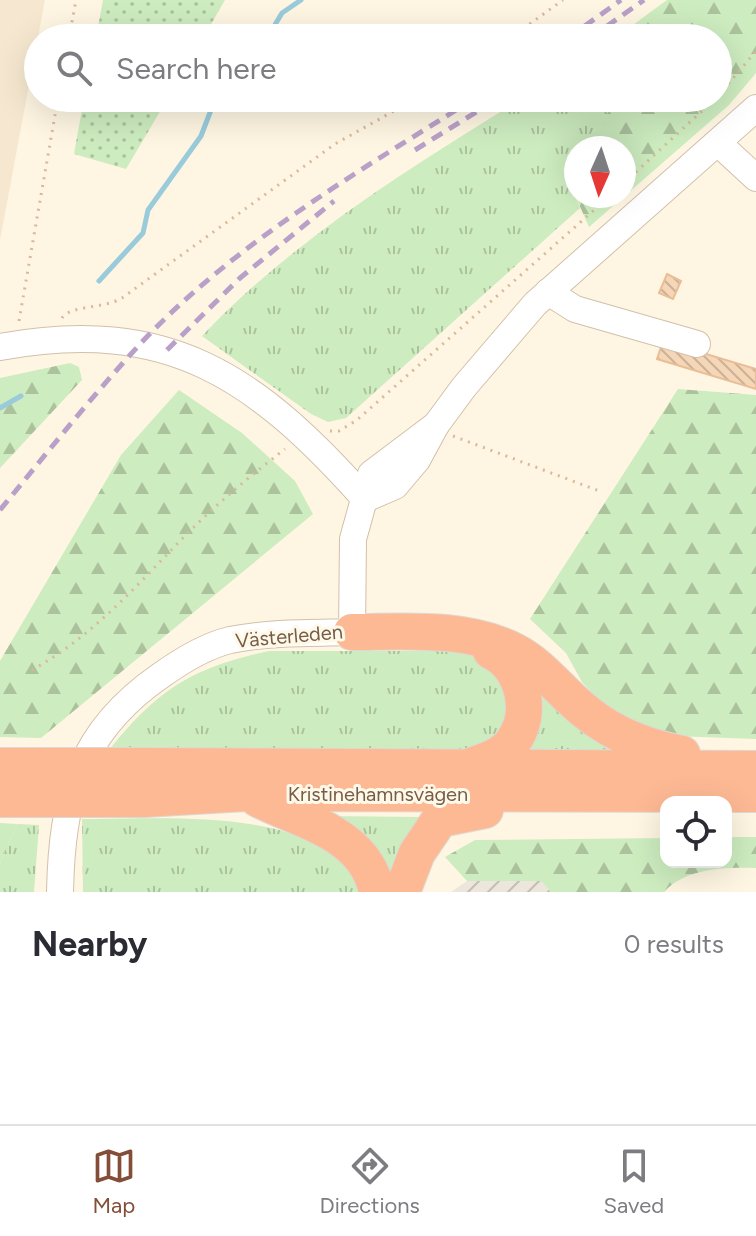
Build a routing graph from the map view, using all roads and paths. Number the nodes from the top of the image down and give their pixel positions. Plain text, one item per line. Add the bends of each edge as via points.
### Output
1 (76, 0) edge
2 (563, 0) edge
3 (72, 24) edge
4 (530, 24) edge
5 (756, 51) edge
6 (732, 79) edge
7 (756, 108) edge
8 (55, 112) edge
9 (392, 112) edge
10 (701, 112) edge
11 (718, 143) junction
12 (636, 172) edge
13 (756, 178) edge
14 (596, 208) edge
15 (548, 292) junction
16 (59, 326) dead end
17 (9, 338) edge
18 (697, 344) dead end
19 (436, 425) junction
20 (314, 432) junction
21 (602, 492) dead end
22 (365, 499) junction
23 (352, 632) junction
24 (458, 634) junction
25 (32, 670) dead end
26 (0, 766) edge
27 (469, 767) junction
28 (756, 768) edge
29 (144, 783) junction
30 (246, 793) junction
31 (756, 794) edge
32 (561, 796) junction
33 (0, 799) edge
34 (60, 892) edge
35 (377, 892) edge
36 (402, 892) edge

1 - 3 path
2 - 4 path
5 - 6 path
7 - 11 street, Västerleden
8 - 17 path
9 - 16 path via 335,144 108,307 71,309
10 - 12 path
11 - 13 street
11 - 15 street, Västerleden
14 - 20 path via 357,420 339,431
15 - 18 street via 575,309
15 - 19 street, Västerleden via 502,338
17 - 20 street via 133,341 160,348 225,374
19 - 21 path via 463,442
19 - 22 street, Västerleden via 371,474
20 - 22 street
20 - 25 path via 185,536 87,636
22 - 23 street, Västerleden via 353,539
23 - 24 highway
23 - 34 street, Västerleden via 228,641 201,650 138,691 96,739 74,784 62,828
24 - 27 highway via 507,658 524,699 514,742
24 - 28 highway via 527,658 595,720 622,737
26 - 29 highway, Kristinehamnsvägen, bridge
27 - 28 highway, Kristinehamnsvägen
27 - 29 highway, Kristinehamnsvägen
29 - 30 highway, Kristinehamnsvägen
29 - 33 highway, Kristinehamnsvägen, bridge
30 - 32 highway, Kristinehamnsvägen
30 - 35 highway via 326,828 356,849
31 - 32 highway, Kristinehamnsvägen
32 - 36 highway via 440,819 417,853

